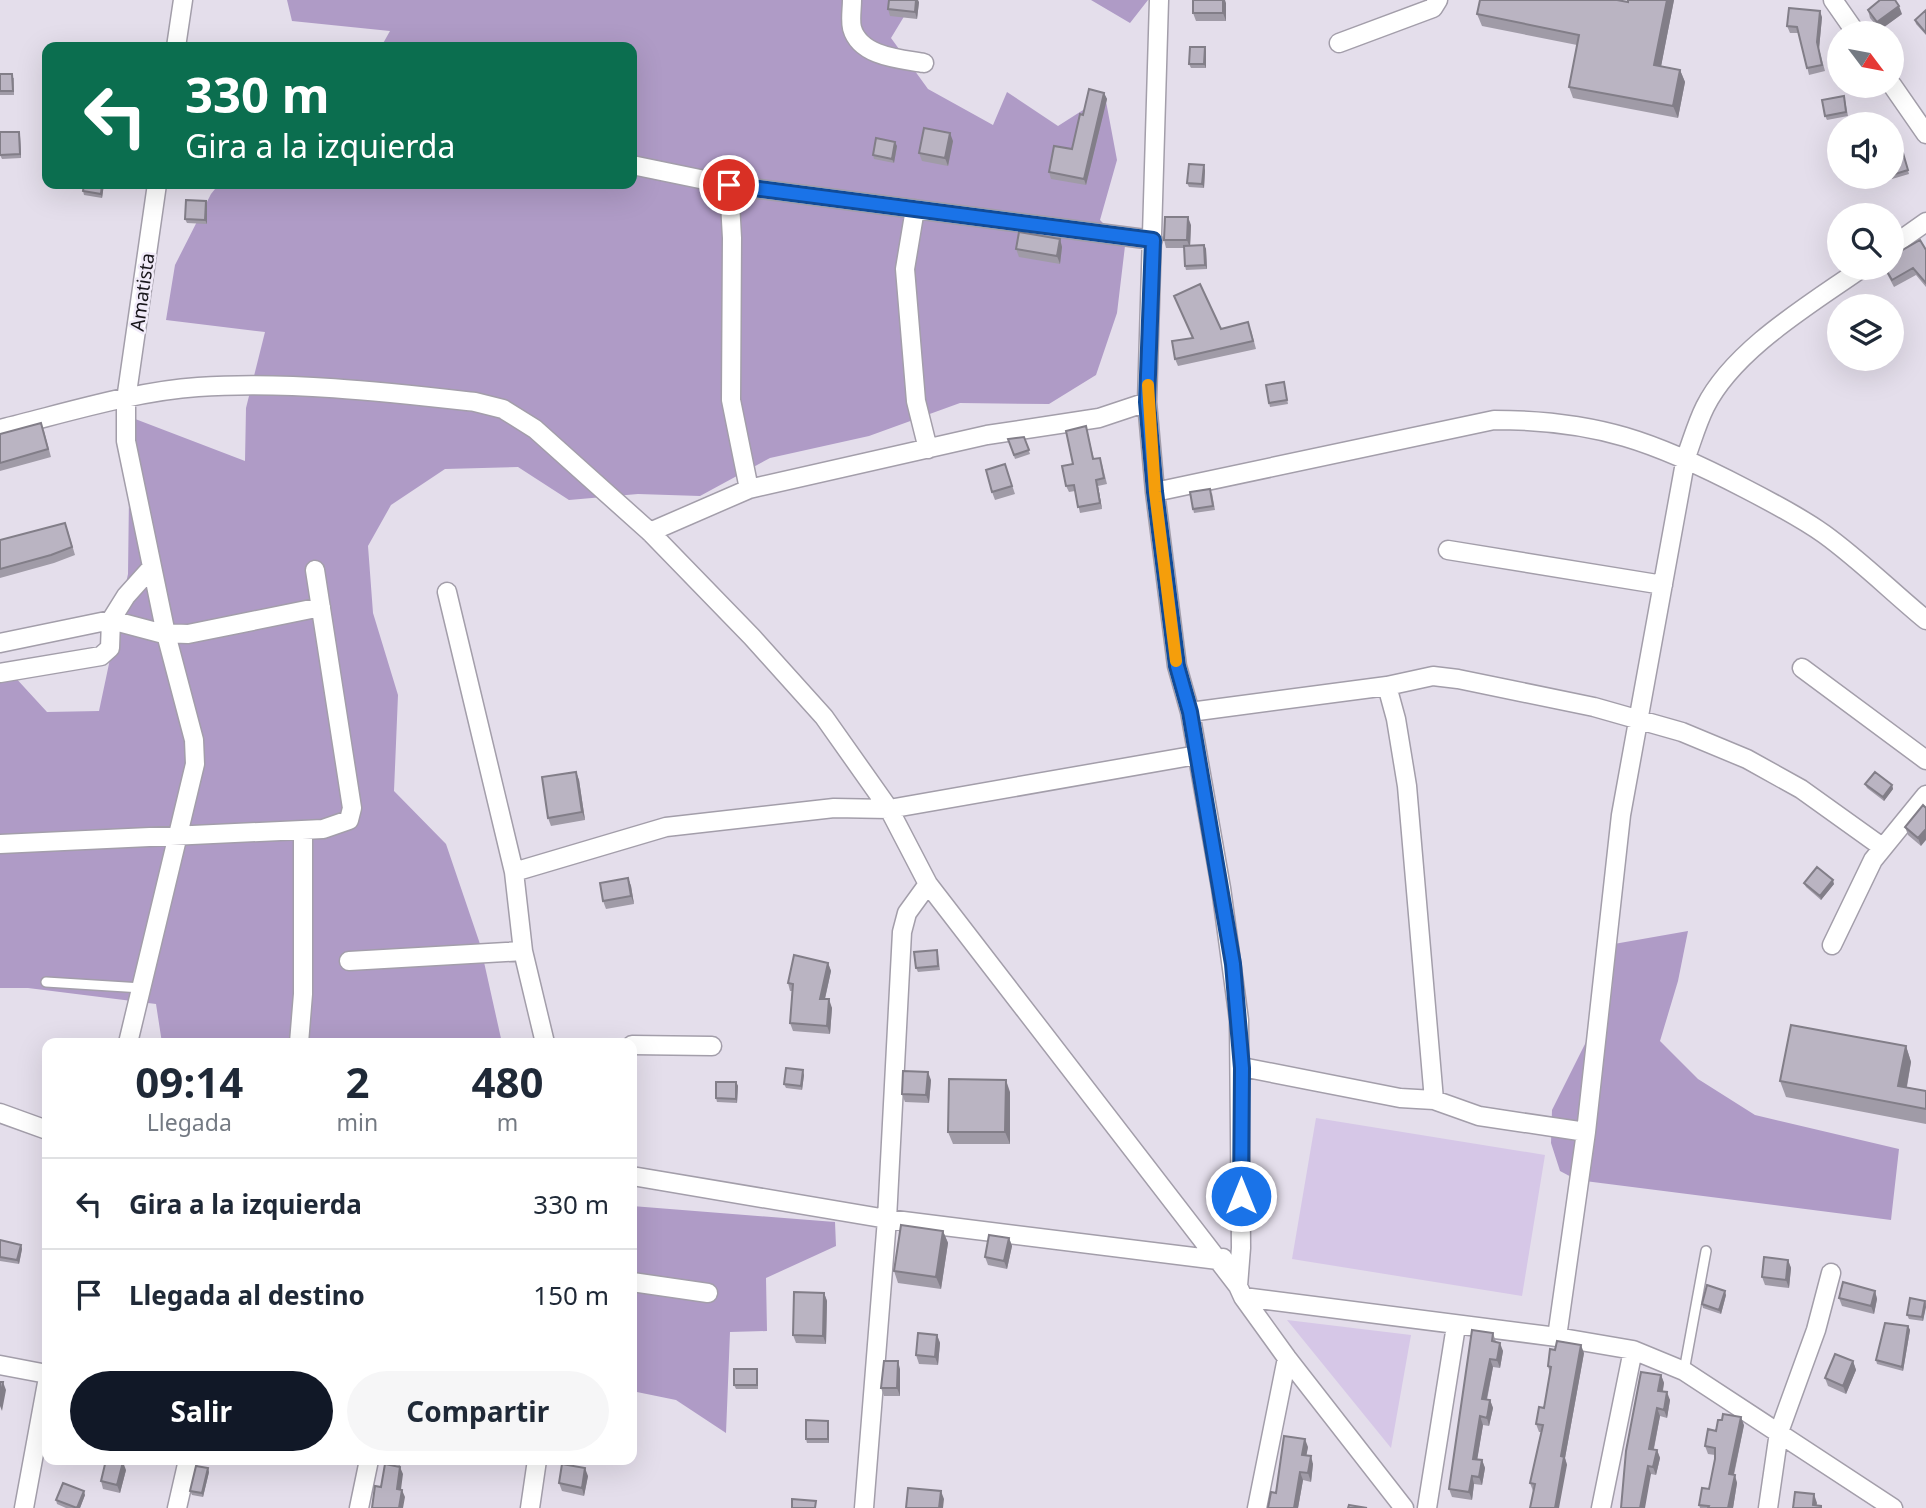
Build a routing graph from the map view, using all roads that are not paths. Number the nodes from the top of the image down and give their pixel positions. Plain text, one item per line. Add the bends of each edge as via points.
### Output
1 (183, 0) edge
2 (852, 0) edge
3 (1158, 0) edge
4 (1438, 0) edge
5 (1833, 0) edge
6 (1848, 21) edge
7 (177, 42) edge
8 (1339, 43) dead end
9 (924, 63) dead end
10 (1901, 98) edge
11 (1926, 134) edge
12 (637, 167) edge
13 (729, 185) junction
14 (156, 189) edge
15 (915, 209) junction
16 (1926, 222) edge
17 (1904, 238) edge
18 (1153, 240) junction
19 (1845, 280) edge
20 (126, 400) junction
21 (1147, 402) junction
22 (0, 429) edge
23 (928, 449) junction
24 (1686, 457) junction
25 (749, 489) junction
26 (1155, 492) junction
27 (650, 532) junction
28 (1448, 550) dead end
29 (152, 567) junction
30 (315, 570) dead end
31 (1663, 586) junction
32 (447, 592) dead end
33 (321, 607) junction
34 (111, 620) junction
35 (1926, 620) edge
36 (166, 634) junction
37 (0, 643) edge
38 (1802, 667) dead end
39 (0, 673) edge
40 (1387, 686) junction
41 (1190, 712) junction
42 (1637, 719) junction
43 (1198, 755) junction
44 (1926, 760) edge
45 (1926, 795) edge
46 (889, 809) junction
47 (303, 831) junction
48 (178, 837) junction
49 (0, 844) edge
50 (1882, 847) junction
51 (514, 872) junction
52 (928, 884) junction
53 (1832, 945) dead end
54 (523, 951) junction
55 (349, 961) dead end
56 (46, 982) dead end
57 (142, 988) junction
58 (129, 1038) edge
59 (299, 1038) edge
60 (543, 1038) edge
61 (637, 1045) edge
62 (712, 1046) dead end
63 (1242, 1068) junction
64 (1434, 1100) junction
65 (0, 1112) edge
66 (42, 1128) edge
67 (1586, 1132) junction
68 (637, 1177) edge
69 (887, 1219) junction
70 (1241, 1248) junction
71 (1706, 1251) dead end
72 (1218, 1260) junction
73 (1831, 1273) dead end
74 (637, 1283) edge
75 (1240, 1291) junction
76 (708, 1293) dead end
77 (1456, 1326) junction
78 (1558, 1337) junction
79 (1633, 1350) junction
80 (1287, 1357) junction
81 (0, 1365) edge
82 (1684, 1371) junction
83 (42, 1373) edge
84 (42, 1410) edge
85 (1779, 1432) junction
86 (187, 1465) edge
87 (368, 1465) edge
88 (536, 1465) edge
89 (24, 1508) edge
90 (177, 1508) edge
91 (359, 1508) edge
92 (530, 1508) edge
93 (864, 1508) edge
94 (1257, 1508) edge
95 (1404, 1508) edge
96 (1427, 1508) edge
97 (1601, 1508) edge
98 (1768, 1508) edge
99 (1893, 1508) edge

1 - 7 street
2 - 9 street via 852,30 868,49
3 - 18 street
4 - 8 street via 1433,8
5 - 6 street
10 - 11 street
12 - 13 street
13 - 15 street
13 - 25 street via 731,400
14 - 20 street, Amatista
15 - 18 street
15 - 23 street via 905,269 916,401
16 - 17 street
18 - 21 street
19 - 24 street via 1773,331 1735,366 1706,405
20 - 22 street
20 - 27 street via 196,387 246,385 475,402 503,409 535,429
20 - 29 street, Amatista via 126,441
21 - 23 street via 1099,418
21 - 26 street
23 - 25 street
24 - 26 street via 1612,431 1494,420
24 - 31 street
24 - 35 street via 1825,535
25 - 27 street
26 - 41 street via 1177,666
27 - 46 street via 824,717
28 - 31 street
29 - 34 street
29 - 36 street, Amatista
30 - 33 street
31 - 42 street
32 - 51 street
33 - 36 street via 188,634
33 - 47 street via 352,808 349,820
34 - 36 street
34 - 37 street
34 - 39 street via 110,648 101,656
36 - 48 street, Amatista via 194,740 195,764
38 - 44 street
40 - 41 street
40 - 42 street via 1433,677 1458,679
40 - 64 street via 1407,786
41 - 43 street
42 - 50 street via 1747,759 1801,789
42 - 67 street via 1621,815
43 - 46 street
43 - 63 street via 1233,964
45 - 50 street
46 - 51 street via 834,808 666,827
46 - 52 street
47 - 48 street
47 - 59 street
48 - 49 street
48 - 57 street, Amatista
50 - 53 street
51 - 54 street
52 - 69 street via 907,913 902,932
52 - 72 street
54 - 55 street
54 - 60 street
56 - 57 lane
57 - 58 street, Amatista
61 - 62 street
63 - 64 street via 1400,1098
63 - 70 street
64 - 67 street via 1479,1116
65 - 66 street
67 - 78 street
68 - 69 street
69 - 72 street
69 - 93 street
70 - 72 street
70 - 75 street
71 - 82 lane
72 - 75 street
73 - 85 street
74 - 76 street
75 - 77 street
75 - 80 street
77 - 78 street
77 - 96 street
78 - 79 street
79 - 82 street
79 - 97 street
80 - 94 street
80 - 95 street
81 - 83 street
82 - 85 street
84 - 89 street
85 - 98 street
85 - 99 street
86 - 90 street
87 - 91 street
88 - 92 street

